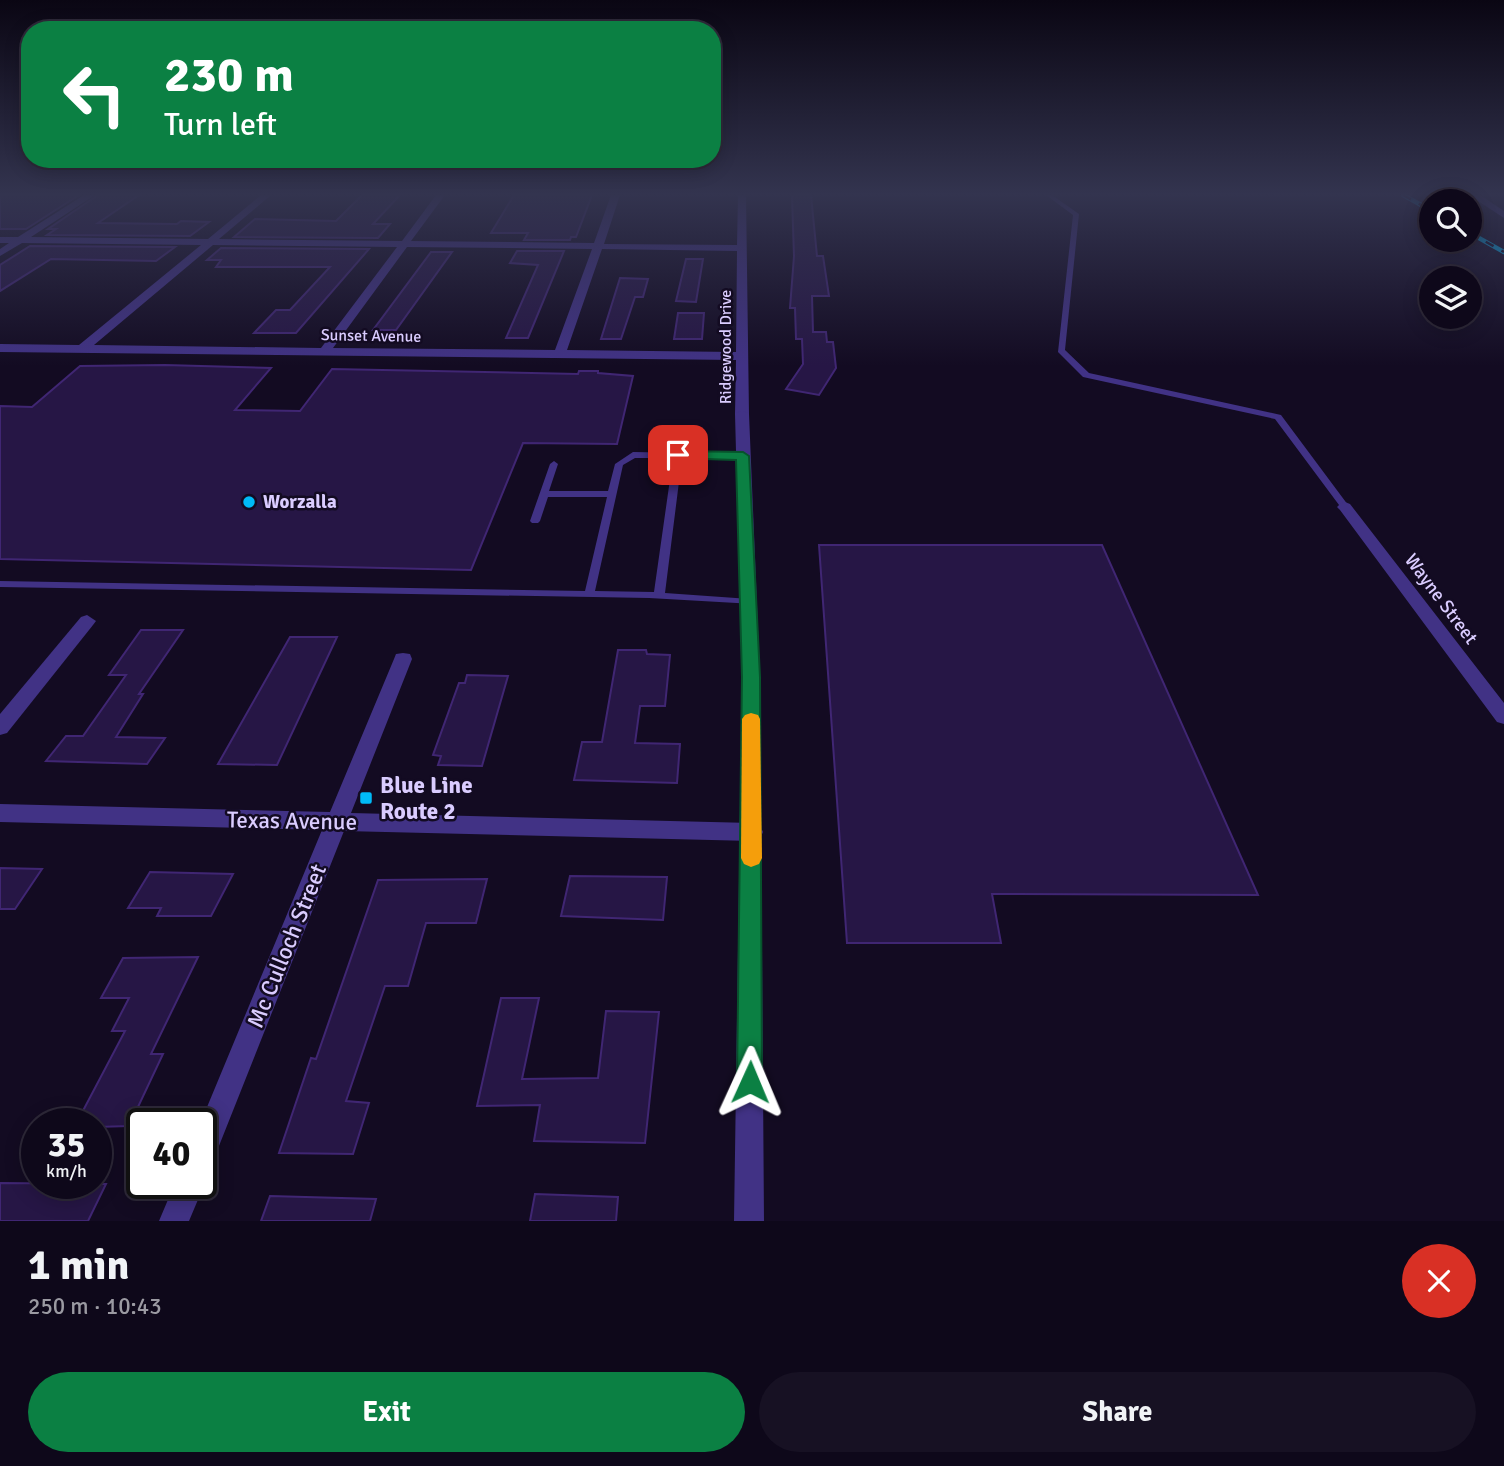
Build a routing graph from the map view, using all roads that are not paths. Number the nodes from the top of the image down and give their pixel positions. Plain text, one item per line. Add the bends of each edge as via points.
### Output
1 (200, 252) edge
2 (400, 252) edge
3 (598, 252) edge
4 (742, 252) edge
5 (1072, 252) edge
6 (0, 348) edge
7 (82, 349) junction
8 (325, 351) junction
9 (559, 355) junction
10 (741, 356) junction
11 (678, 455) junction
12 (743, 456) junction
13 (554, 464) dead end
14 (544, 494) junction
15 (612, 494) junction
16 (1345, 507) joint
17 (535, 521) dead end
18 (0, 584) edge
19 (589, 594) junction
20 (659, 596) junction
21 (750, 602) junction
22 (87, 621) dead end
23 (403, 659) dead end
24 (1504, 717) edge
25 (0, 728) edge
26 (0, 813) edge
27 (338, 822) junction
28 (752, 832) junction
29 (217, 1117) edge
30 (183, 1199) edge
31 (174, 1221) edge
32 (749, 1221) edge

1 - 7 street
2 - 8 street
3 - 9 street
4 - 10 street, Ridgewood Drive
5 - 16 lane via 1061,350 1086,374 1278,417
6 - 7 street, Sunset Avenue
7 - 8 street, Sunset Avenue
8 - 9 street, Sunset Avenue
9 - 10 street, Sunset Avenue
10 - 12 street, Ridgewood Drive
11 - 12 lane
11 - 15 lane via 634,455 624,460
11 - 20 lane
12 - 21 street, Ridgewood Drive
13 - 14 lane
14 - 15 lane
14 - 17 lane
15 - 19 lane
16 - 24 street, Wayne Street
18 - 19 lane
19 - 20 lane
20 - 21 lane
21 - 28 street, Ridgewood Drive
22 - 25 street
23 - 27 street, Mc Culloch Street
26 - 27 street, Texas Avenue
27 - 28 street, Texas Avenue
27 - 29 street, Mc Culloch Street
28 - 32 street, Ridgewood Drive
30 - 31 street

